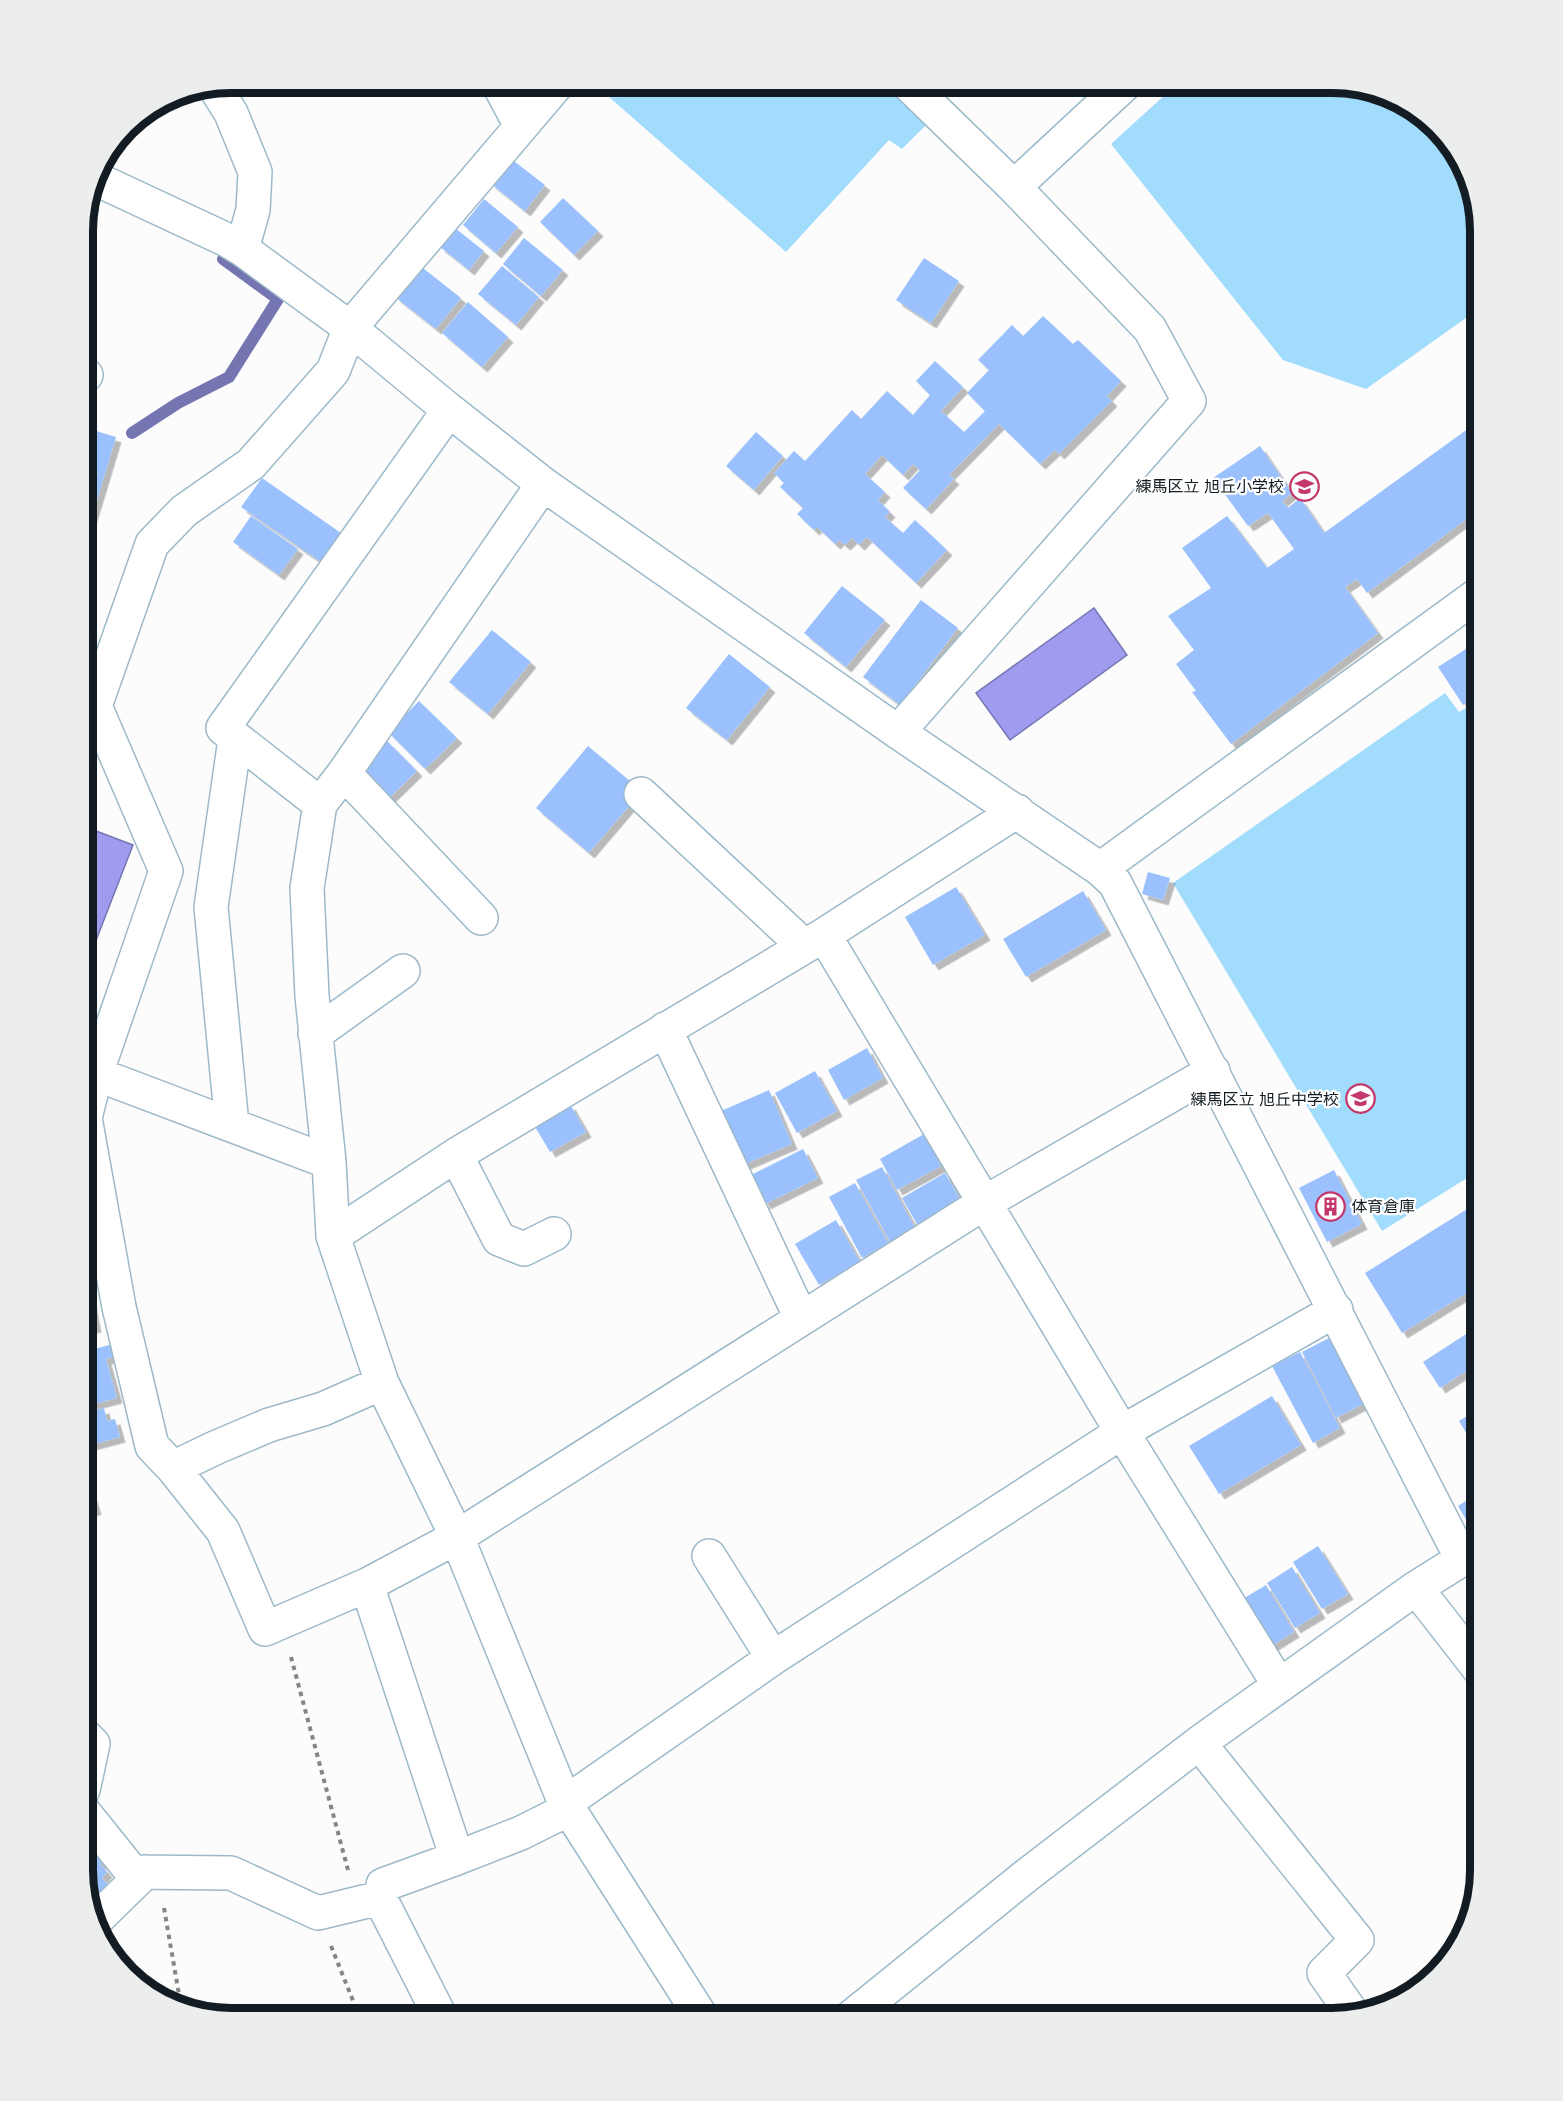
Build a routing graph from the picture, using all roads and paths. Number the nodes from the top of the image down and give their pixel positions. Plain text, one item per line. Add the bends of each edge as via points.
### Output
1 (504, 93) edge
2 (549, 93) edge
3 (917, 93) edge
4 (1115, 93) edge
5 (219, 94) edge
6 (199, 97) edge
7 (521, 126) junction
8 (102, 182) edge
9 (1014, 187) junction
10 (234, 245) junction
11 (350, 328) junction
12 (449, 410) junction
13 (543, 484) junction
14 (1470, 600) edge
15 (898, 732) junction
16 (235, 739) junction
17 (344, 773) junction
18 (641, 794) dead end
19 (320, 804) junction
20 (1017, 811) junction
21 (1100, 869) junction
22 (481, 918) dead end
23 (814, 941) junction
24 (403, 971) dead end
25 (666, 1029) junction
26 (315, 1034) junction
27 (93, 1062) edge
28 (1213, 1071) junction
29 (93, 1073) edge
30 (232, 1125) junction
31 (456, 1155) junction
32 (93, 1158) edge
33 (329, 1162) junction
34 (984, 1203) junction
35 (554, 1234) dead end
36 (333, 1236) junction
37 (1336, 1310) junction
38 (801, 1318) junction
39 (382, 1383) junction
40 (1122, 1432) junction
41 (173, 1468) junction
42 (457, 1538) junction
43 (1470, 1551) edge
44 (1470, 1554) edge
45 (709, 1556) dead end
46 (367, 1585) junction
47 (1416, 1588) junction
48 (282, 1621) junction
49 (1470, 1657) edge
50 (773, 1658) junction
51 (1279, 1685) junction
52 (1199, 1743) junction
53 (567, 1806) junction
54 (93, 1824) edge
55 (457, 1858) junction
56 (152, 1872) junction
57 (368, 1901) junction
58 (318, 1913) junction
59 (101, 1916) edge
60 (178, 1998) edge
61 (1348, 2007) edge
62 (356, 2008) edge
63 (435, 2008) edge
64 (696, 2008) edge
65 (862, 2008) edge

1 - 7 street
2 - 7 street
3 - 9 street
4 - 9 street
5 - 10 street via 255,172 253,210
6 - 10 street via 211,113 232,170
7 - 11 street
8 - 10 street
9 - 15 street via 1150,329 1189,400
10 - 11 street
11 - 12 street
11 - 27 street via 333,371 251,464 184,511 152,544 95,706 166,871
12 - 13 street
12 - 16 street via 223,728
13 - 15 street
13 - 17 street
14 - 21 street
15 - 20 street
16 - 19 street
16 - 30 street via 211,907
17 - 19 street
17 - 22 street
18 - 23 street
19 - 26 street via 307,888
20 - 21 street
20 - 23 street
21 - 28 street via 1115,883
23 - 25 street
23 - 34 street
24 - 26 street
25 - 31 street
25 - 38 street
26 - 33 street
28 - 34 street
28 - 37 street
29 - 30 street
30 - 33 street
31 - 35 street via 499,1239 524,1249
31 - 36 street
32 - 41 street via 119,1306 152,1446
33 - 36 street
34 - 38 street
34 - 40 street
36 - 39 street
37 - 40 street
37 - 43 street
38 - 42 street
39 - 41 street via 323,1409 269,1425
39 - 42 street
40 - 50 street
40 - 51 street
41 - 48 street via 223,1531 265,1629
42 - 46 street
42 - 53 street
44 - 47 street
45 - 50 street
46 - 48 street
46 - 55 street
47 - 49 street
47 - 51 street
48 - 57 path
50 - 53 street
51 - 52 street
52 - 61 street via 1357,1940 1324,1973
52 - 65 street
53 - 55 street via 521,1833
53 - 64 street
54 - 56 street via 132,1872
55 - 57 street via 383,1885
56 - 58 street via 231,1873
56 - 59 street
56 - 60 path
57 - 58 street
57 - 63 street
58 - 62 path

